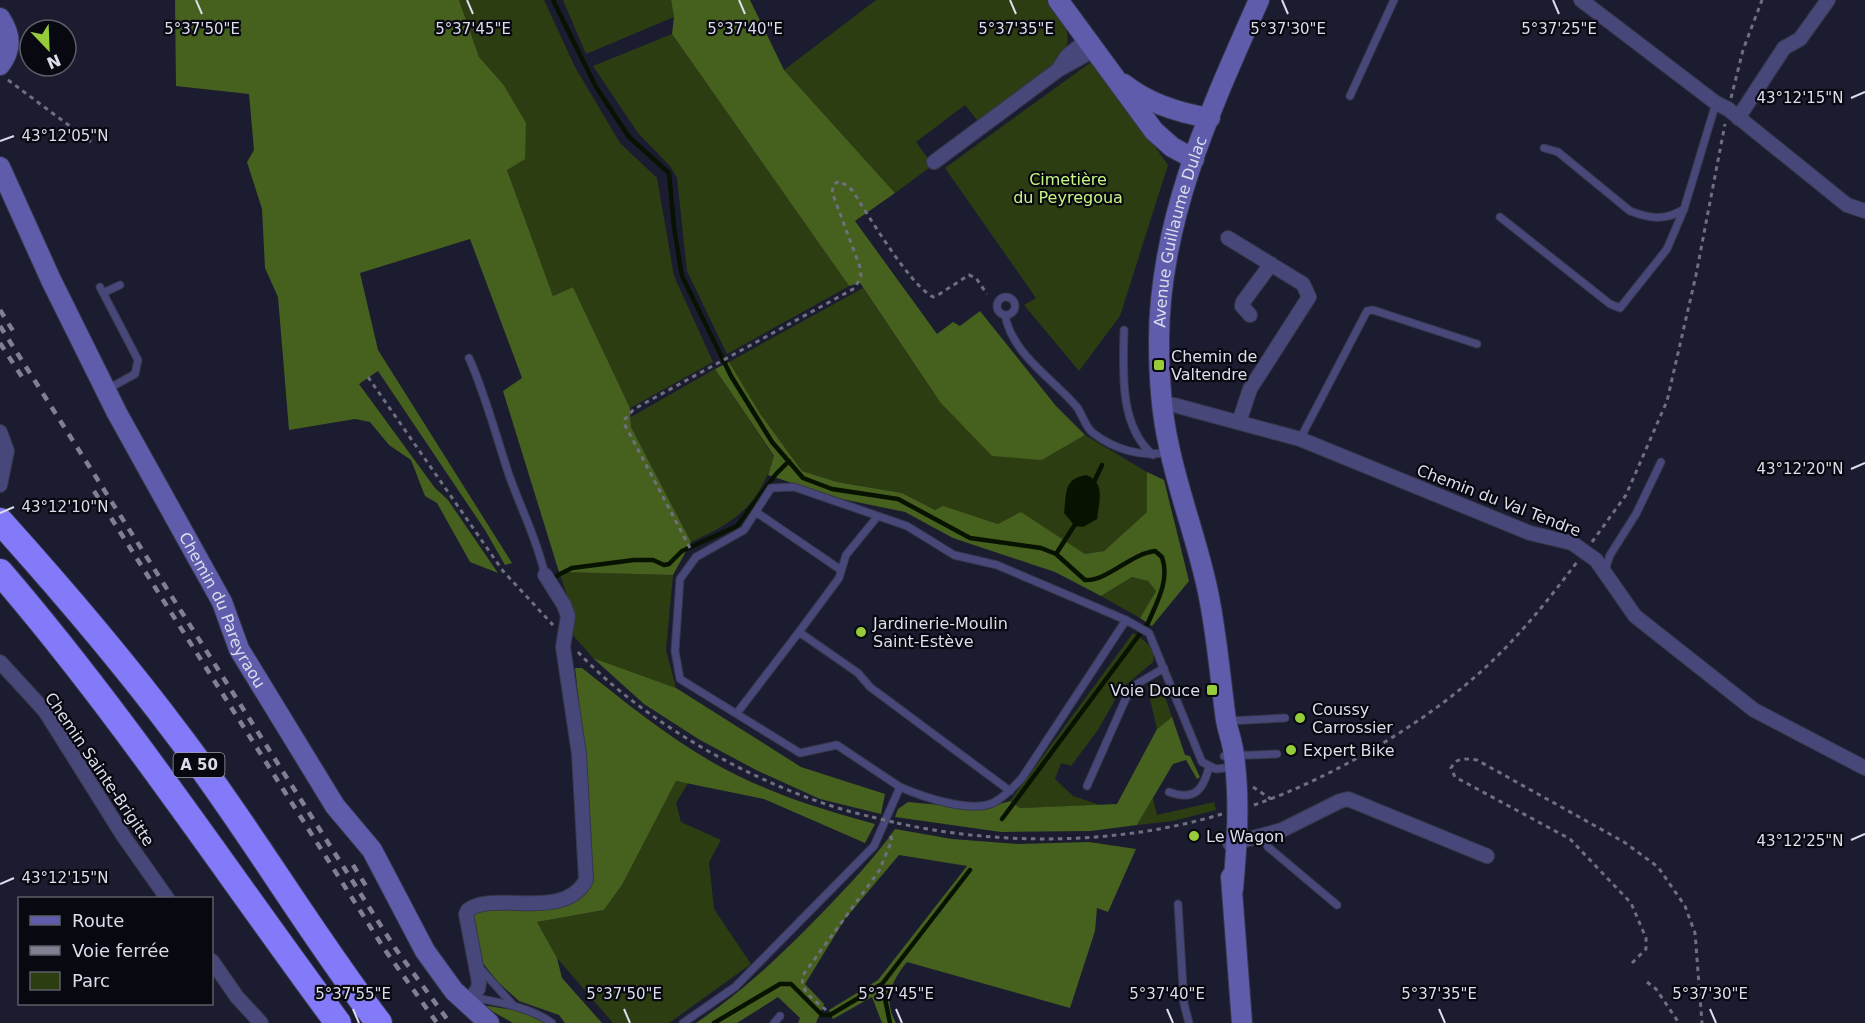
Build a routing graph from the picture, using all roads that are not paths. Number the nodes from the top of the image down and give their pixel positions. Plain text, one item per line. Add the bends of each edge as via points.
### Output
1 (1058, 0) edge
2 (1259, 0) edge
3 (1394, 0) edge
4 (1581, 0) edge
5 (1828, 0) edge
6 (0, 18) edge
7 (1091, 45) junction
8 (0, 67) edge
9 (1111, 72) junction
10 (1350, 96) dead end
11 (1716, 103) junction
12 (1159, 105) junction
13 (1210, 118) junction
14 (1738, 118) junction
15 (1144, 119) junction
16 (1544, 148) dead end
17 (1194, 159) junction
18 (934, 162) dead end
19 (0, 167) edge
20 (1684, 209) junction
21 (1865, 211) edge
22 (1500, 217) dead end
23 (1228, 238) dead end
24 (1271, 264) junction
25 (120, 285) dead end
26 (1005, 315) dead end
27 (1250, 315) dead end
28 (1124, 330) dead end
29 (1477, 344) dead end
30 (469, 358) dead end
31 (105, 390) junction
32 (1162, 405) junction
33 (1239, 422) junction
34 (0, 432) edge
35 (1300, 439) junction
36 (1162, 453) junction
37 (1660, 462) dead end
38 (2, 480) edge
39 (756, 512) junction
40 (877, 517) junction
41 (0, 521) edge
42 (1600, 565) junction
43 (841, 570) junction
44 (0, 572) edge
45 (544, 575) joint
46 (1126, 620) junction
47 (799, 632) junction
48 (0, 662) edge
49 (1164, 668) junction
50 (737, 713) junction
51 (1285, 718) dead end
52 (1226, 722) junction
53 (1277, 754) dead end
54 (1223, 762) junction
55 (1865, 768) edge
56 (1087, 786) dead end
57 (900, 787) junction
58 (1010, 791) junction
59 (1169, 792) dead end
60 (1262, 836) junction
61 (1232, 843) junction
62 (1487, 856) dead end
63 (166, 897) edge
64 (1178, 904) dead end
65 (1336, 905) dead end
66 (213, 962) edge
67 (476, 963) junction
68 (469, 1000) junction
69 (513, 1005) junction
70 (780, 1016) dead end
71 (261, 1023) edge
72 (338, 1023) edge
73 (379, 1023) edge
74 (489, 1023) edge
75 (552, 1023) edge
76 (683, 1023) edge
77 (774, 1023) edge
78 (1189, 1023) edge
79 (1242, 1023) edge

1 - 7 street
2 - 13 street, Avenue Guillaume Dulac
3 - 10 lane
4 - 11 street
5 - 14 street via 1800,39 1784,48
6 - 8 street via 10,42 9,53
7 - 9 street
7 - 18 street
9 - 12 street via 1135,93
9 - 15 street
11 - 14 street
11 - 20 lane
12 - 13 street
12 - 15 street
13 - 17 street, Avenue Guillaume Dulac
14 - 21 street via 1847,205
15 - 17 street via 1172,147
16 - 20 lane via 1558,152 1630,210 1643,216 1670,218
17 - 32 street, Avenue Guillaume Dulac via 1165,255 1159,339
19 - 31 street, Chemin du Pareyraou
20 - 22 lane via 1667,249 1620,308
23 - 24 street
24 - 27 street via 1243,302
24 - 33 street via 1303,284 1309,297 1251,389
25 - 31 lane via 102,290 138,360 135,374
26 - 36 lane via 1010,331 1027,356 1076,406 1093,432 1134,453
28 - 36 lane via 1129,419 1140,444
29 - 35 lane via 1367,311
30 - 45 lane via 483,388 510,478 533,531
31 - 68 street, Chemin du Pareyraou via 222,602 240,649 335,806 372,850 425,951
32 - 33 street, Chemin du Val Tendre
32 - 36 street, Avenue Guillaume Dulac
33 - 35 street, Chemin du Val Tendre
34 - 38 street via 7,451
35 - 42 street, Chemin du Val Tendre, bridge via 1530,533 1572,543
36 - 52 street, Avenue Guillaume Dulac via 1208,591
37 - 42 lane via 1636,514
39 - 40 lane via 771,488 794,487
39 - 43 lane
39 - 50 lane via 744,530 696,557 680,579 675,651 680,679
40 - 43 lane via 846,555
40 - 46 lane via 907,526 954,555 997,565
41 - 73 highway, A 50 via 81,610 179,736 341,974
42 - 55 street, Chemin du Val Tendre via 1635,616 1754,710
43 - 47 lane
44 - 72 highway, A 50 via 138,744
45 - 67 street via 568,616 564,646 579,754 586,880 578,892 562,900 472,907 466,914
46 - 49 lane via 1149,633
46 - 58 lane
47 - 50 lane
47 - 58 lane
48 - 63 street, Chemin Sainte-Brigitte via 45,711
49 - 54 lane via 1196,752
49 - 56 lane via 1137,684 1126,698
50 - 57 lane via 800,753 837,745
51 - 52 lane
52 - 54 street, Avenue Guillaume Dulac
53 - 54 lane
54 - 59 lane via 1196,794 1180,796
54 - 61 street, Avenue Guillaume Dulac
57 - 58 lane via 934,800 974,806 993,802
57 - 76 lane via 874,846 735,987
60 - 61 street
60 - 62 street via 1348,800
60 - 65 lane via 1268,847
61 - 79 street, Avenue Guillaume Dulac
64 - 78 lane via 1184,1004
66 - 71 street via 237,998
67 - 68 street via 478,989
67 - 69 lane
68 - 69 lane
68 - 74 street, Chemin du Pareyraou
69 - 75 lane via 540,1014
70 - 77 lane

